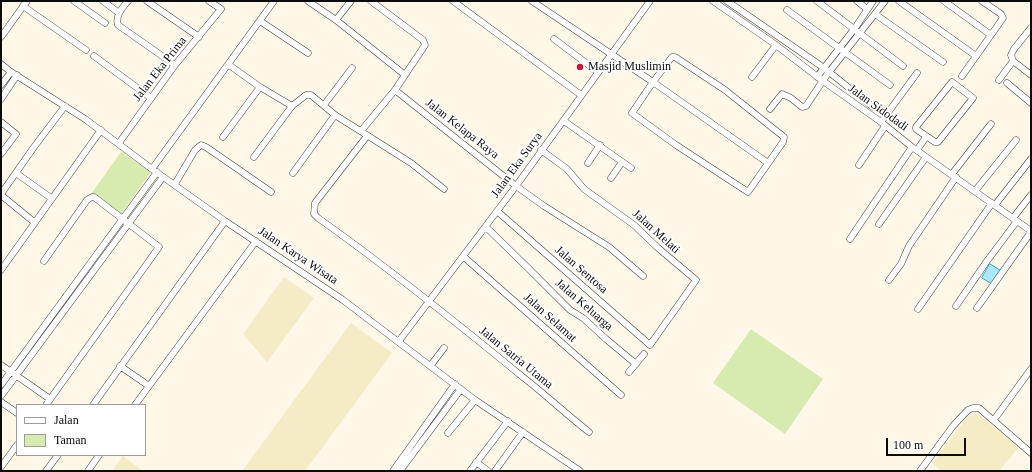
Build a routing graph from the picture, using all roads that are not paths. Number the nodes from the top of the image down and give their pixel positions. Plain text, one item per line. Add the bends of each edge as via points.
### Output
1 (74, 1) edge
2 (103, 1) edge
3 (128, 1) edge
4 (147, 1) edge
5 (209, 1) edge
6 (274, 1) edge
7 (308, 1) edge
8 (351, 1) edge
9 (371, 1) edge
10 (453, 1) edge
11 (532, 1) edge
12 (650, 1) edge
13 (713, 1) edge
14 (727, 1) edge
15 (817, 1) edge
16 (857, 1) edge
17 (873, 1) edge
18 (885, 1) edge
19 (899, 1) edge
20 (944, 1) edge
21 (982, 1) edge
22 (25, 3) edge
23 (867, 9) junction
24 (787, 10) dead end
25 (119, 13) junction
26 (875, 14) junction
27 (336, 20) junction
28 (260, 21) junction
29 (105, 24) dead end
30 (855, 28) junction
31 (1030, 31) edge
32 (860, 32) junction
33 (991, 35) junction
34 (1, 37) edge
35 (199, 37) junction
36 (554, 39) dead end
37 (776, 45) junction
38 (839, 48) junction
39 (86, 50) dead end
40 (308, 53) dead end
41 (845, 53) junction
42 (611, 54) junction
43 (94, 56) dead end
44 (976, 56) junction
45 (1013, 61) junction
46 (942, 62) dead end
47 (1, 64) edge
48 (175, 65) junction
49 (228, 65) junction
50 (904, 66) dead end
51 (352, 68) dead end
52 (827, 70) junction
53 (11, 72) junction
54 (598, 72) junction
55 (917, 73) dead end
56 (17, 75) junction
57 (405, 75) junction
58 (1031, 75) edge
59 (962, 76) dead end
60 (752, 77) dead end
61 (817, 77) junction
62 (999, 80) dead end
63 (653, 82) junction
64 (823, 82) junction
65 (1007, 83) dead end
66 (890, 85) dead end
67 (1, 86) edge
68 (260, 87) junction
69 (395, 90) junction
70 (581, 95) junction
71 (152, 98) junction
72 (1, 99) edge
73 (1031, 103) edge
74 (324, 105) junction
75 (65, 106) junction
76 (292, 106) junction
77 (873, 107) dead end
78 (770, 109) dead end
79 (335, 115) junction
80 (564, 121) junction
81 (1, 122) edge
82 (883, 124) junction
83 (991, 124) dead end
84 (101, 130) junction
85 (361, 131) junction
86 (367, 136) junction
87 (223, 137) dead end
88 (926, 137) junction
89 (1016, 140) dead end
90 (119, 143) junction
91 (600, 145) junction
92 (915, 148) junction
93 (542, 150) junction
94 (1, 154) edge
95 (254, 156) dead end
96 (926, 157) junction
97 (1031, 159) edge
98 (622, 162) junction
99 (588, 163) dead end
100 (768, 163) junction
101 (859, 165) dead end
102 (631, 168) dead end
103 (154, 170) junction
104 (16, 173) junction
105 (293, 173) dead end
106 (954, 176) junction
107 (163, 177) junction
108 (611, 178) dead end
109 (173, 183) junction
110 (516, 186) junction
111 (444, 189) dead end
112 (975, 191) junction
113 (271, 192) dead end
114 (1, 194) edge
115 (1031, 195) edge
116 (51, 198) junction
117 (993, 204) junction
118 (497, 211) junction
119 (121, 219) junction
120 (1015, 220) junction
121 (225, 221) junction
122 (34, 222) junction
123 (879, 224) dead end
124 (128, 225) junction
125 (486, 227) junction
126 (1030, 229) edge
127 (850, 239) dead end
128 (256, 241) junction
129 (464, 256) junction
130 (44, 262) dead end
131 (1, 270) edge
132 (643, 276) dead end
133 (889, 280) dead end
134 (429, 302) junction
135 (956, 306) dead end
136 (977, 308) dead end
137 (918, 309) dead end
138 (399, 341) junction
139 (650, 345) joint
140 (444, 348) dead end
141 (644, 354) dead end
142 (636, 364) junction
143 (1, 365) edge
144 (431, 365) junction
145 (120, 366) junction
146 (1031, 369) edge
147 (629, 372) dead end
148 (13, 374) junction
149 (455, 384) junction
150 (1, 386) edge
151 (149, 386) junction
152 (461, 389) junction
153 (621, 395) dead end
154 (1, 396) edge
155 (50, 399) junction
156 (475, 400) junction
157 (1, 402) edge
158 (47, 404) edge
159 (94, 404) edge
160 (136, 404) edge
161 (16, 412) edge
162 (996, 417) dead end
163 (508, 421) junction
164 (523, 432) junction
165 (589, 432) dead end
166 (448, 433) dead end
167 (16, 446) edge
168 (1031, 453) edge
169 (57, 456) edge
170 (97, 456) edge
171 (476, 462) junction
172 (1, 467) edge
173 (46, 471) edge
174 (88, 471) edge
175 (396, 471) edge
176 (470, 471) edge
177 (488, 471) edge
178 (495, 471) edge
179 (580, 471) edge
180 (920, 471) edge

1 - 29 street
2 - 25 street
3 - 25 street
4 - 35 street
5 - 35 street, Jalan Eka Prima via 221,9
6 - 28 street
7 - 27 street
8 - 27 street
9 - 57 street via 425,43
10 - 70 street
11 - 42 street
12 - 42 street, Jalan Eka Surya
13 - 37 street, Jalan Sidodadi
14 - 52 street
15 - 30 street
16 - 23 street
17 - 23 street
18 - 26 street
19 - 44 street
20 - 33 street
21 - 33 street via 1003,17
22 - 34 street
22 - 39 street
23 - 30 street
24 - 38 street
25 - 48 street via 118,25
26 - 32 street
26 - 46 street
27 - 57 street
28 - 40 street
28 - 49 street
30 - 32 street
30 - 38 street
31 - 45 street via 1012,53
32 - 41 street
32 - 50 street
33 - 44 street
35 - 48 street, Jalan Eka Prima
36 - 54 street
37 - 60 street
37 - 61 street, Jalan Sidodadi
38 - 41 street
38 - 52 street
41 - 52 street
41 - 66 street
42 - 54 street, Jalan Eka Surya
42 - 63 street
43 - 71 street
44 - 59 street
45 - 58 street
45 - 62 street
47 - 53 street, Jalan Karya Wisata
48 - 71 street, Jalan Eka Prima
49 - 68 street
49 - 103 street via 186,121
51 - 74 street
52 - 61 street
52 - 64 street
52 - 77 street
53 - 56 street, Jalan Karya Wisata
53 - 67 street
54 - 70 street, Jalan Eka Surya
55 - 82 street
56 - 72 street
56 - 75 street, Jalan Karya Wisata
57 - 69 street
61 - 64 street, Jalan Sidodadi
63 - 100 street
63 - 100 street via 671,58 675,57 726,90 784,137
63 - 100 street via 632,112 634,116 748,192
64 - 78 street via 804,107 782,94
64 - 82 street, Jalan Sidodadi
65 - 73 street
68 - 76 street
68 - 87 street
69 - 85 street
69 - 110 street, Jalan Kelapa Raya
70 - 80 street, Jalan Eka Surya
71 - 90 street, Jalan Eka Prima
74 - 76 street via 308,94
74 - 79 street
75 - 84 street, Jalan Karya Wisata
75 - 104 street
76 - 95 street
79 - 85 street
79 - 105 street
80 - 91 street
80 - 93 street, Jalan Eka Surya
81 - 94 street via 16,134
82 - 92 street, Jalan Sidodadi
82 - 101 street
83 - 106 street
84 - 90 street, Jalan Karya Wisata
84 - 116 street
85 - 86 street
86 - 111 street via 411,163
86 - 134 street, Jalan Satria Utama via 315,203 314,214
88 - 88 street via 938,142 973,98 952,82 916,127
88 - 92 street
89 - 112 street
90 - 103 street, Jalan Karya Wisata
91 - 98 street
91 - 99 street
92 - 96 street, Jalan Sidodadi
92 - 127 street
93 - 110 street, Jalan Eka Surya
93 - 139 street, Jalan Melati via 567,170 584,189 634,225 696,280
96 - 106 street, Jalan Sidodadi
96 - 123 street
97 - 117 street
98 - 102 street
98 - 108 street
103 - 107 street, Jalan Karya Wisata
103 - 119 street
104 - 114 street
104 - 116 street
106 - 112 street, Jalan Sidodadi
106 - 133 street
107 - 109 street, Jalan Karya Wisata
107 - 124 street
109 - 113 street via 201,145
109 - 121 street, Jalan Karya Wisata
110 - 118 street, Jalan Eka Surya
110 - 132 street, Jalan Kelapa Raya via 609,247
112 - 117 street, Jalan Sidodadi
114 - 122 street
115 - 120 street
116 - 122 street
117 - 120 street, Jalan Sidodadi
117 - 137 street
118 - 125 street, Jalan Eka Surya
118 - 139 street, Jalan Sentosa
119 - 124 street
119 - 130 street via 94,197 89,198
119 - 148 street
120 - 126 street, Jalan Sidodadi
120 - 135 street
121 - 128 street, Jalan Karya Wisata
121 - 145 street
122 - 131 street
124 - 148 street
124 - 155 street via 159,248
125 - 129 street, Jalan Eka Surya
125 - 142 street, Jalan Keluarga via 570,310 584,318
126 - 136 street
128 - 138 street, Jalan Karya Wisata
128 - 151 street
129 - 134 street, Jalan Eka Surya
129 - 153 street, Jalan Selamat
134 - 138 street, Jalan Eka Surya
134 - 165 street, Jalan Satria Utama
138 - 144 street, Jalan Karya Wisata
140 - 144 street
141 - 142 street
142 - 147 street
143 - 148 street
144 - 149 street, Jalan Karya Wisata
145 - 151 street
145 - 159 street
146 - 162 street
148 - 150 street
148 - 154 street
148 - 155 street
149 - 152 street, Jalan Karya Wisata
149 - 175 street
151 - 160 street
152 - 156 street, Jalan Karya Wisata
152 - 175 street
155 - 158 street
156 - 163 street, Jalan Karya Wisata
156 - 166 street
157 - 161 street
163 - 164 street, Jalan Karya Wisata
163 - 171 street
164 - 178 street
164 - 179 street, Jalan Karya Wisata
167 - 172 street
168 - 180 street via 979,408 973,408 953,426
169 - 173 street
170 - 174 street
171 - 176 street
171 - 177 street

